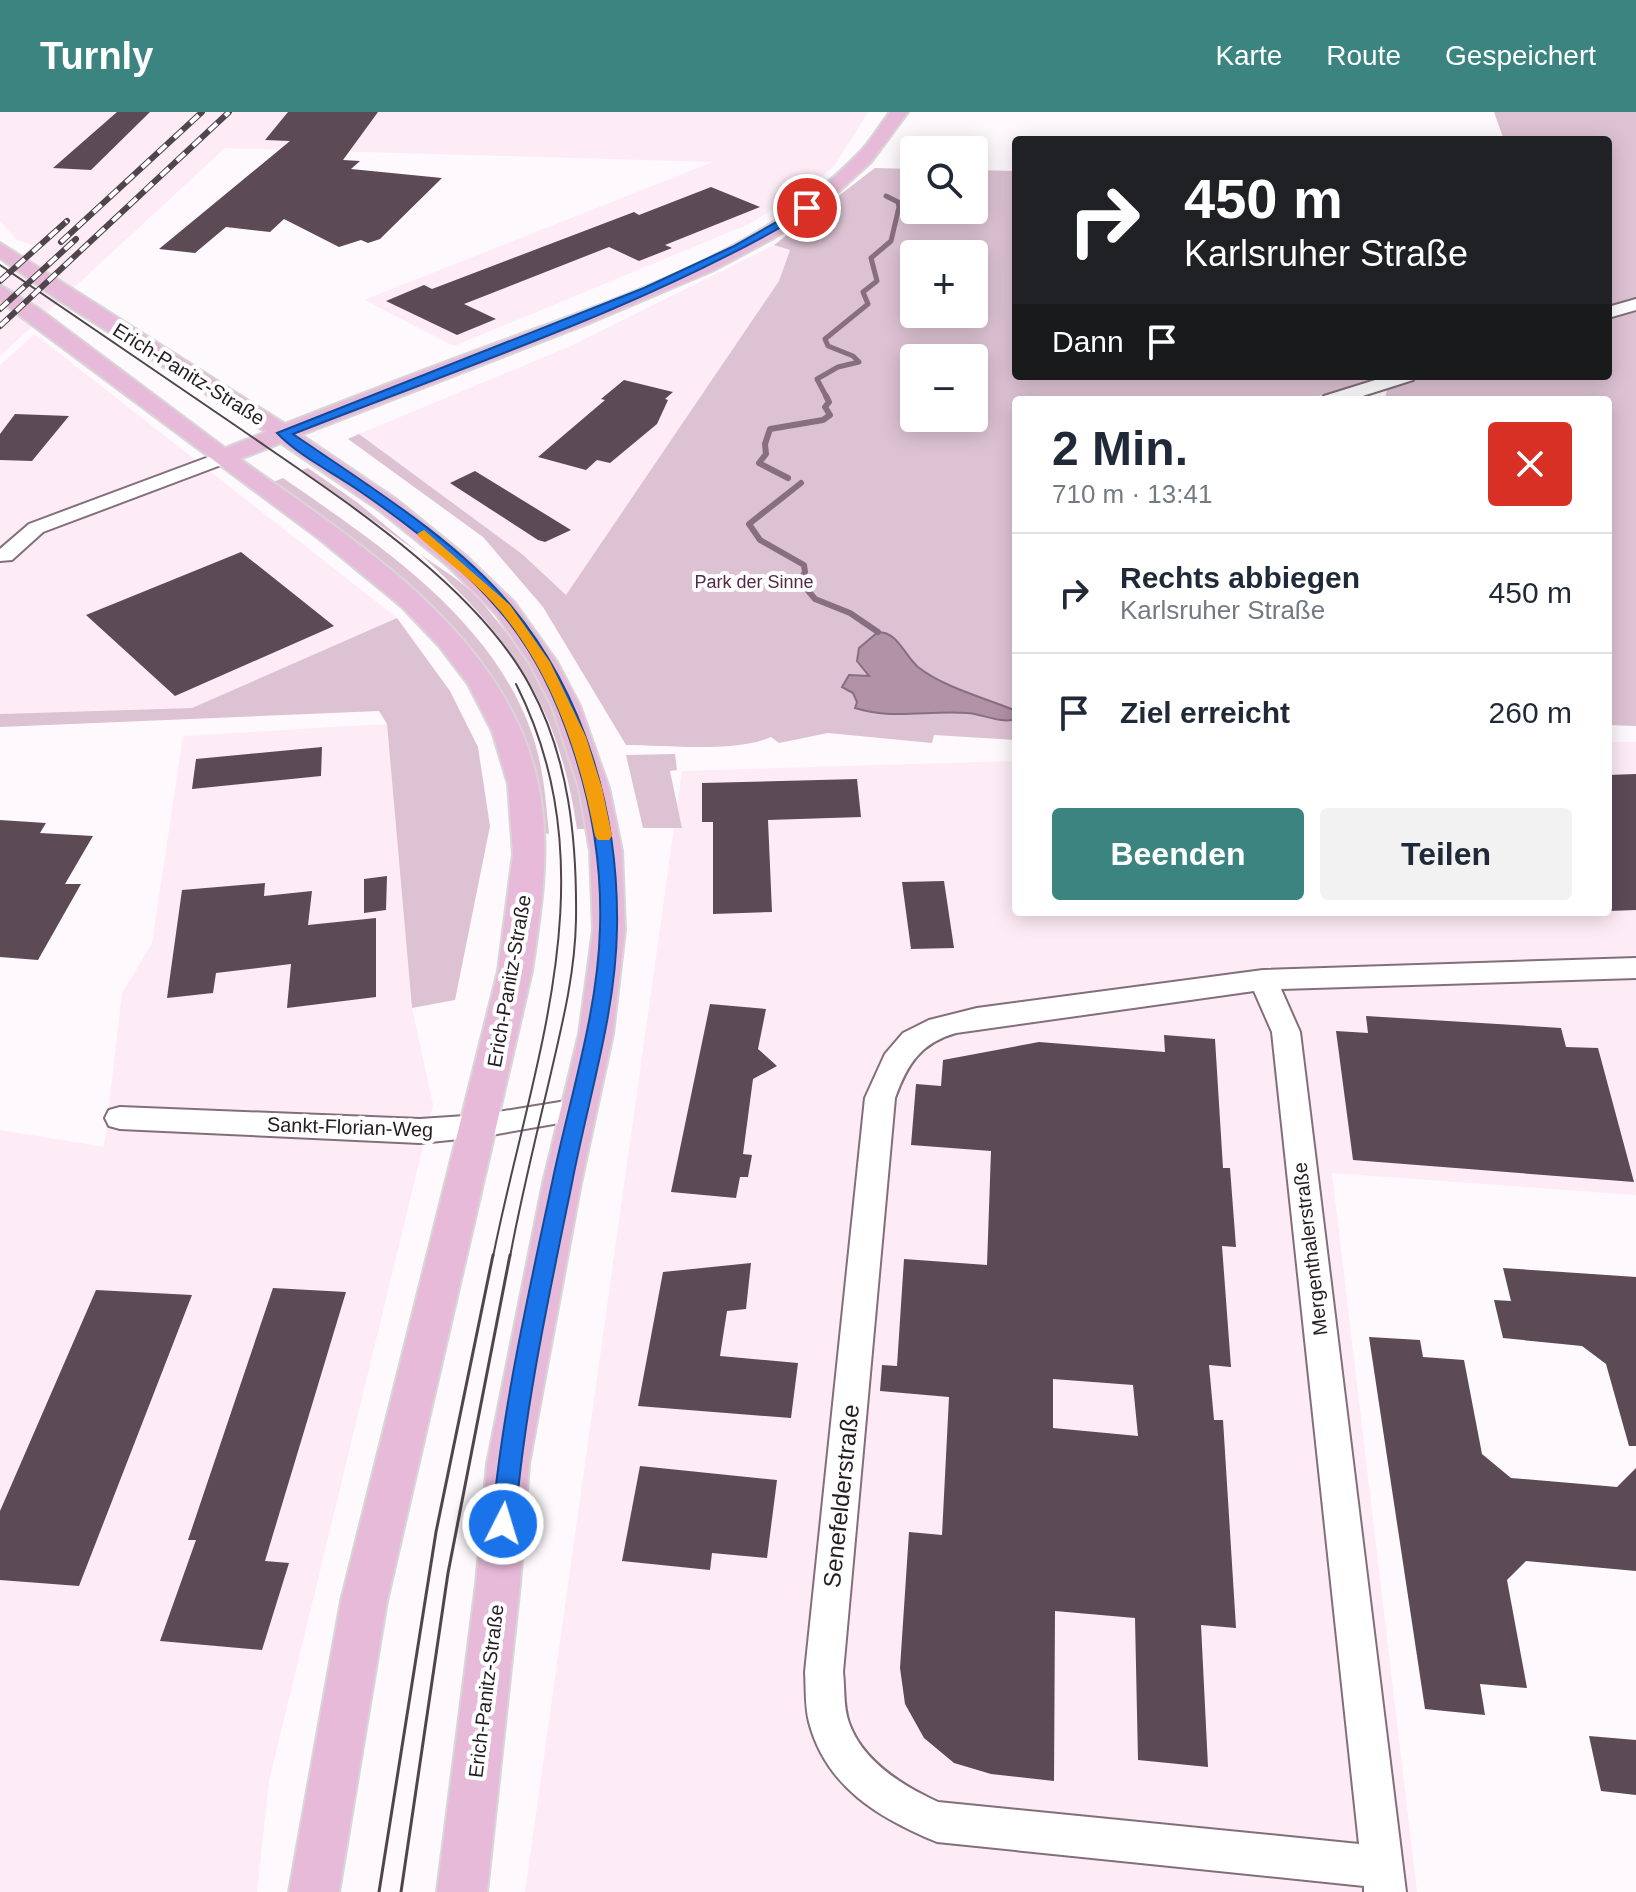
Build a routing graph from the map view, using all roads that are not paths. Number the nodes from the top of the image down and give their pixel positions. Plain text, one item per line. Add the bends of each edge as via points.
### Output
1 (899, 112) edge
2 (0, 249) edge
3 (0, 291) edge
4 (1636, 304) edge
5 (1612, 312) edge
6 (1394, 380) edge
7 (1344, 396) edge
8 (283, 433) junction
9 (222, 458) junction
10 (5, 556) dead end
11 (1636, 968) edge
12 (1263, 980) junction
13 (578, 1110) junction
14 (120, 1118) dead end
15 (480, 1126) junction
16 (1382, 1880) edge
17 (314, 1892) edge
18 (462, 1892) edge

1 - 8 main road via 862,163 770,232 648,290
2 - 8 main road, Erich-Panitz-Straße
3 - 9 main road, Erich-Panitz-Straße
4 - 5 street
6 - 7 street
8 - 9 main road
8 - 13 main road, Erich-Panitz-Straße via 388,505 467,570 505,608 566,706 594,788 604,837 609,930 596,1034
9 - 10 street via 36,528
9 - 15 main road, Erich-Panitz-Straße via 397,586 442,629 495,706 511,744 523,785 528,845 525,906
11 - 12 street
12 - 16 street, Mergenthalerstraße via 1286,1032
12 - 16 street, Senefelderstraße via 977,1018 933,1028 912,1040 892,1063 880,1098 824,1672 830,1727 859,1775 891,1802 937,1822
13 - 15 street, Sankt-Florian-Weg
13 - 18 main road, Erich-Panitz-Straße via 508,1464
14 - 15 street, Sankt-Florian-Weg via 420,1131
15 - 17 main road, Erich-Panitz-Straße via 364,1601

